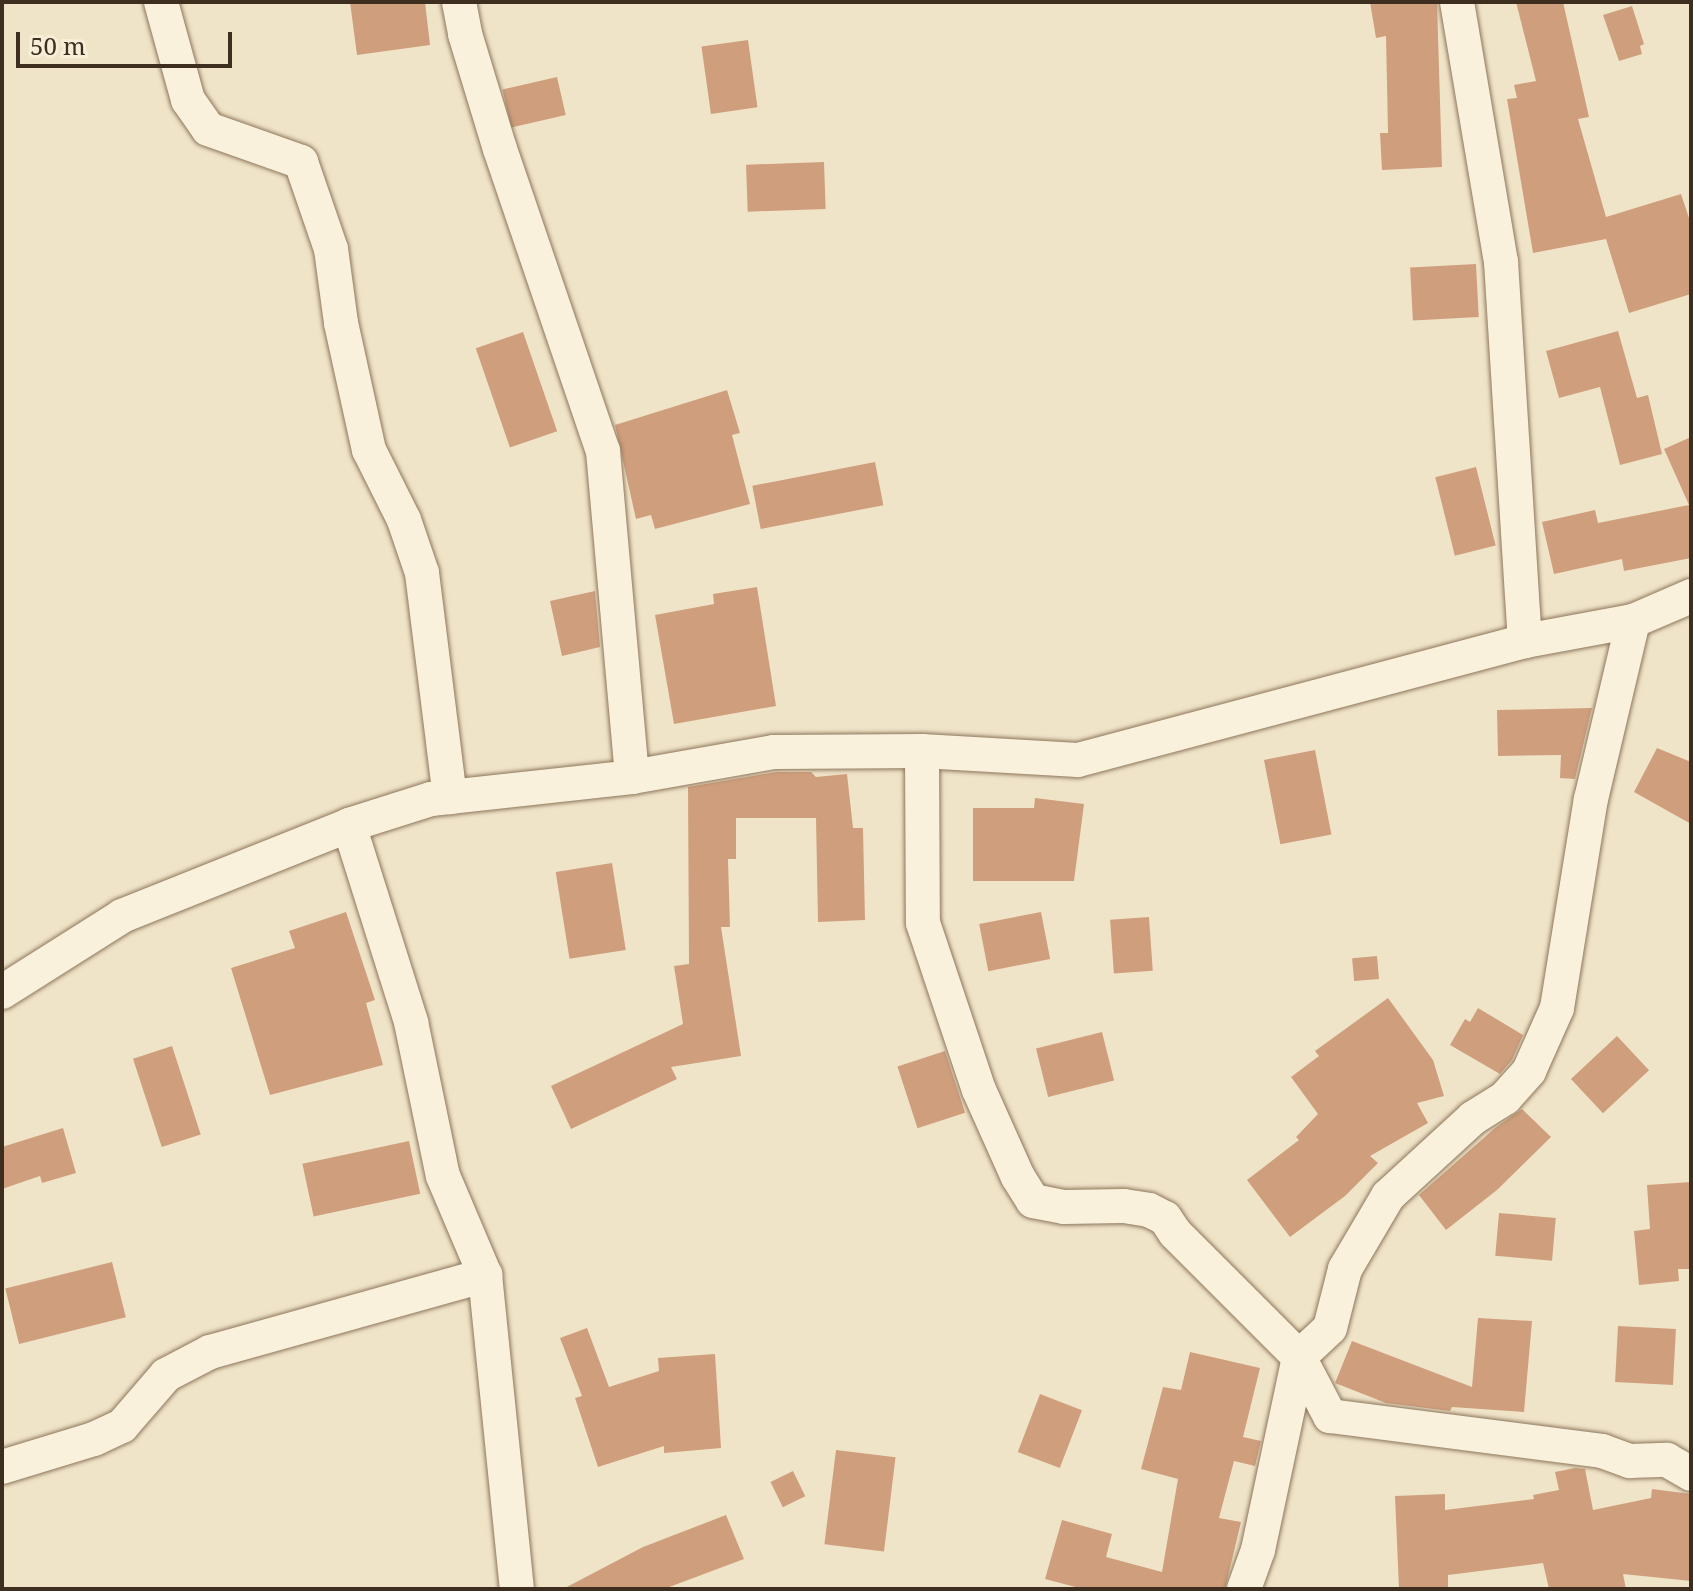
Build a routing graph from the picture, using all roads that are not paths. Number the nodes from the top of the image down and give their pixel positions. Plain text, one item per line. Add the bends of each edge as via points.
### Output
1 (161, 2) edge
2 (459, 2) edge
3 (1457, 2) edge
4 (1691, 596) edge
5 (1633, 621) junction
6 (1525, 641) junction
7 (922, 751) junction
8 (632, 777) junction
9 (450, 797) junction
10 (349, 825) junction
11 (2, 992) edge
12 (485, 1275) junction
13 (1299, 1357) junction
14 (2, 1467) edge
15 (1691, 1474) edge
16 (517, 1589) edge
17 (1244, 1589) edge

1 - 9 street via 188,100 208,129 301,162 331,249 369,450 404,520 422,573
2 - 8 street via 500,149 603,451
3 - 6 street via 1501,262
4 - 5 street
5 - 6 street
5 - 13 street via 1591,799 1557,1008 1529,1071 1505,1098 1473,1118 1388,1196 1345,1269 1330,1328
6 - 7 street via 1078,760
7 - 8 street via 774,752
7 - 13 street via 923,923 979,1090 1018,1177 1033,1201 1064,1207 1124,1206 1165,1218
8 - 9 street
9 - 10 street
10 - 11 street via 122,916
10 - 12 street via 411,1022 443,1176
12 - 14 street via 210,1352 166,1375 122,1426
12 - 16 street
13 - 15 street via 1330,1416 1602,1451 1630,1461 1667,1460
13 - 17 street via 1258,1550

